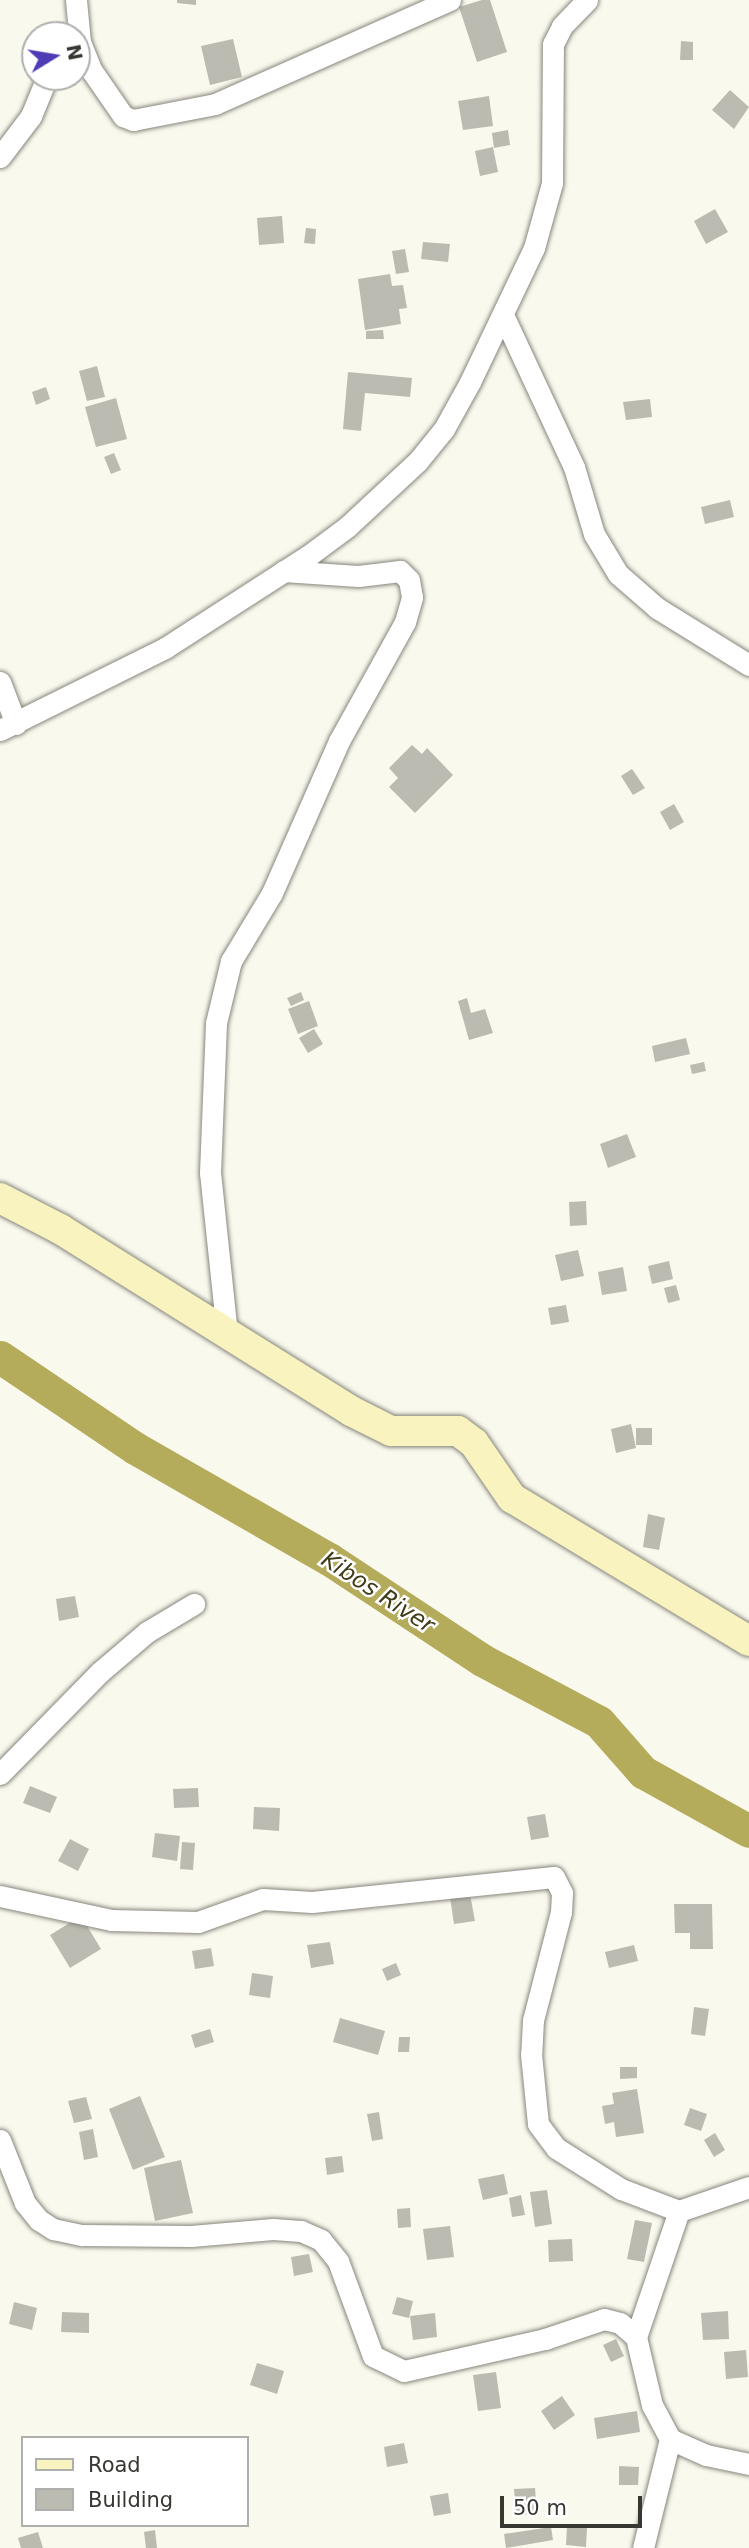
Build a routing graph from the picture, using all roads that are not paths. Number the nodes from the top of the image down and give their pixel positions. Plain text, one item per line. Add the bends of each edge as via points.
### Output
1 (450, 0) edge
2 (587, 0) edge
3 (76, 2) edge
4 (69, 21) edge
5 (41, 91) edge
6 (0, 157) edge
7 (504, 317) junction
8 (283, 571) junction
9 (749, 665) edge
10 (0, 682) edge
11 (8, 727) edge
12 (0, 1198) edge
13 (227, 1334) junction
14 (194, 1604) dead end
15 (749, 1642) edge
16 (0, 1774) edge
17 (0, 1896) edge
18 (0, 2140) edge
19 (749, 2187) edge
20 (679, 2211) junction
21 (636, 2337) junction
22 (670, 2439) junction
23 (749, 2464) edge
24 (643, 2548) edge

1 - 3 street via 336,54 215,103 134,120 123,116 92,71 80,42
2 - 7 street via 552,44 552,183 534,248
3 - 4 street
5 - 6 street via 31,116
7 - 8 street via 443,429 418,461 347,527
7 - 9 street via 574,467 594,534 618,574 657,608
8 - 11 street via 165,648
8 - 13 street via 358,576 400,571 409,580 412,597 405,622 339,741 272,893 231,961 216,1023 210,1173
10 - 11 street
12 - 13 main road via 60,1229
13 - 15 main road via 391,1431 458,1431 474,1443 512,1497
14 - 16 street via 147,1632 100,1672
17 - 20 street via 111,1920 198,1922 263,1899 331,1901 554,1877 562,1893 561,1912 533,2020 531,2054 538,2124 556,2148 621,2189
18 - 21 street via 25,2203 53,2229 82,2235 191,2236 273,2229 301,2231 321,2240 338,2261 373,2356 404,2371 545,2339 604,2319 620,2323
19 - 20 street
20 - 21 street
21 - 22 street via 652,2405
22 - 23 street via 706,2455
22 - 24 street

